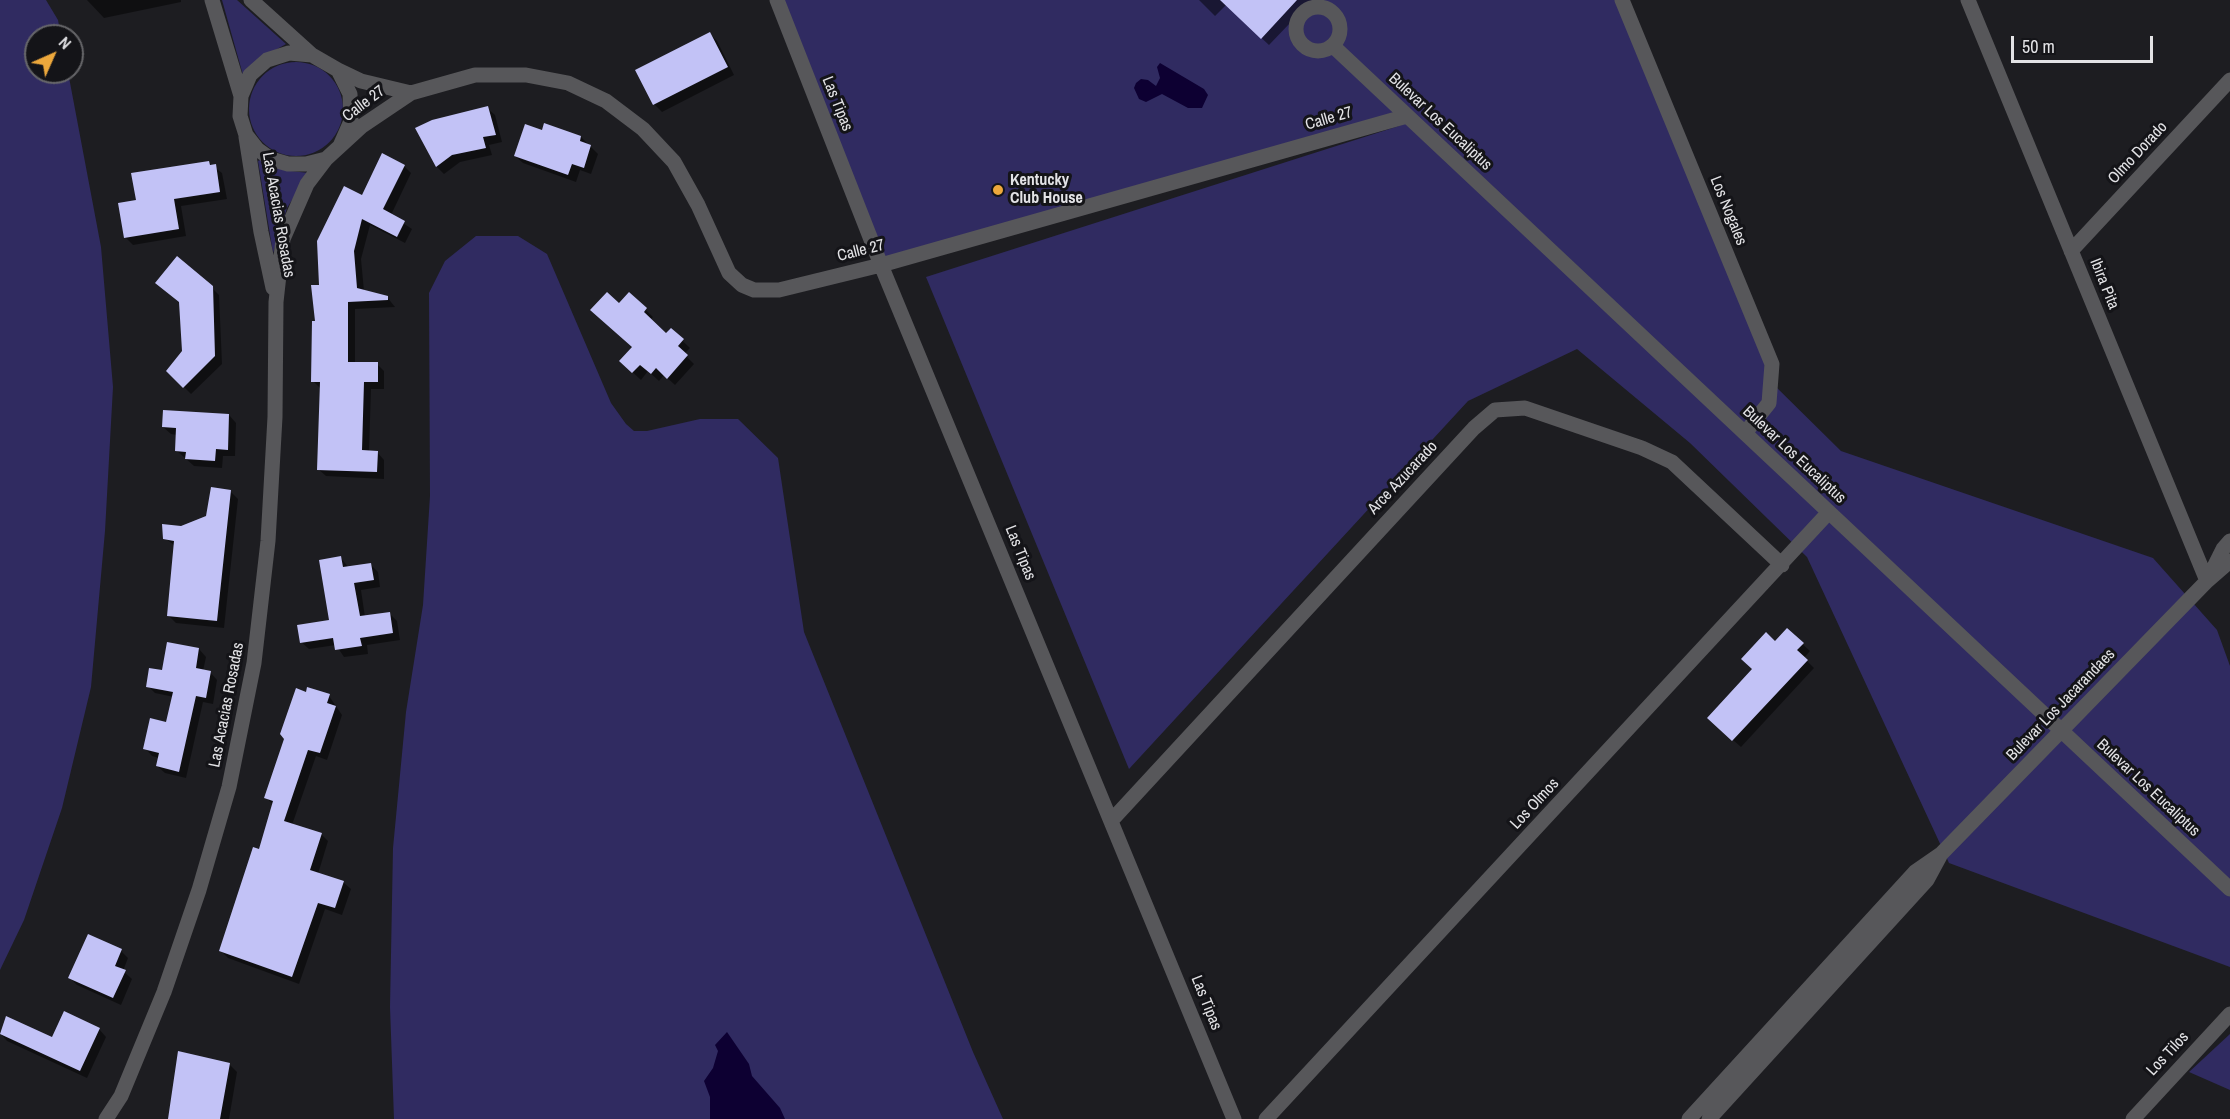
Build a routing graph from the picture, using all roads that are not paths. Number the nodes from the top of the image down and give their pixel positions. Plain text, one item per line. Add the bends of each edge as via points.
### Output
1 (212, 0) edge
2 (251, 0) edge
3 (777, 0) edge
4 (1622, 0) edge
5 (1968, 0) edge
6 (1333, 46) dead end
7 (312, 55) junction
8 (338, 70) junction
9 (2230, 80) edge
10 (411, 93) junction
11 (241, 96) junction
12 (1407, 116) junction
13 (246, 135) junction
14 (340, 146) junction
15 (326, 159) junction
16 (2072, 251) junction
17 (881, 265) junction
18 (276, 302) junction
19 (1745, 433) junction
20 (1829, 512) junction
21 (2230, 541) edge
22 (2230, 561) edge
23 (1782, 566) junction
24 (2207, 581) junction
25 (2061, 730) junction
26 (1111, 821) junction
27 (1941, 854) junction
28 (2230, 890) edge
29 (2230, 1014) edge
30 (121, 1096) junction
31 (106, 1119) edge
32 (121, 1119) edge
33 (1234, 1119) edge
34 (1266, 1119) edge
35 (1689, 1119) edge
36 (1708, 1119) edge
37 (2133, 1119) edge

1 - 11 street
2 - 7 street
3 - 17 street, Las Tipas
4 - 19 street, Los Nogales via 1772,364 1769,403
5 - 16 street, Ibira Pita
6 - 12 street, Bulevar Los Eucaliptus
7 - 8 street
7 - 11 street via 289,53 267,60 250,75
8 - 10 street, Calle 27 via 361,81
8 - 14 street via 350,94 351,112
9 - 16 street, Olmo Dorado
10 - 14 street, Calle 27
10 - 17 street, Calle 27 via 475,75 526,75 568,83 606,101 644,129 674,162 729,273 754,290 779,290
11 - 13 street via 240,116
12 - 17 street, Calle 27
12 - 19 street, Bulevar Los Eucaliptus
13 - 15 street via 271,159 288,164
13 - 18 street, Las Acacias Rosadas
14 - 15 street
15 - 18 street, Las Acacias Rosadas via 308,184 283,239
16 - 24 street, Ibira Pita
17 - 26 street, Las Tipas
18 - 30 street, Las Acacias Rosadas via 268,541 255,663 229,787 199,890 164,992
19 - 20 street, Bulevar Los Eucaliptus
20 - 23 street, Los Olmos
20 - 25 street, Bulevar Los Eucaliptus
21 - 24 street, Bulevar Los Jacarandaes
22 - 24 street, Bulevar Los Jacarandaes
23 - 26 street, Arce Azucarado via 1672,462 1525,408 1495,410 1474,428
23 - 34 street, Los Olmos
24 - 25 street, Bulevar Los Jacarandaes
25 - 27 street, Bulevar Los Jacarandaes
25 - 28 street, Bulevar Los Eucaliptus
26 - 33 street, Las Tipas
27 - 35 street, Bulevar Los Jacarandaes via 1915,872
27 - 36 street, Bulevar Los Jacarandaes via 1927,880
29 - 37 street, Los Tilos
30 - 31 street
30 - 32 street

